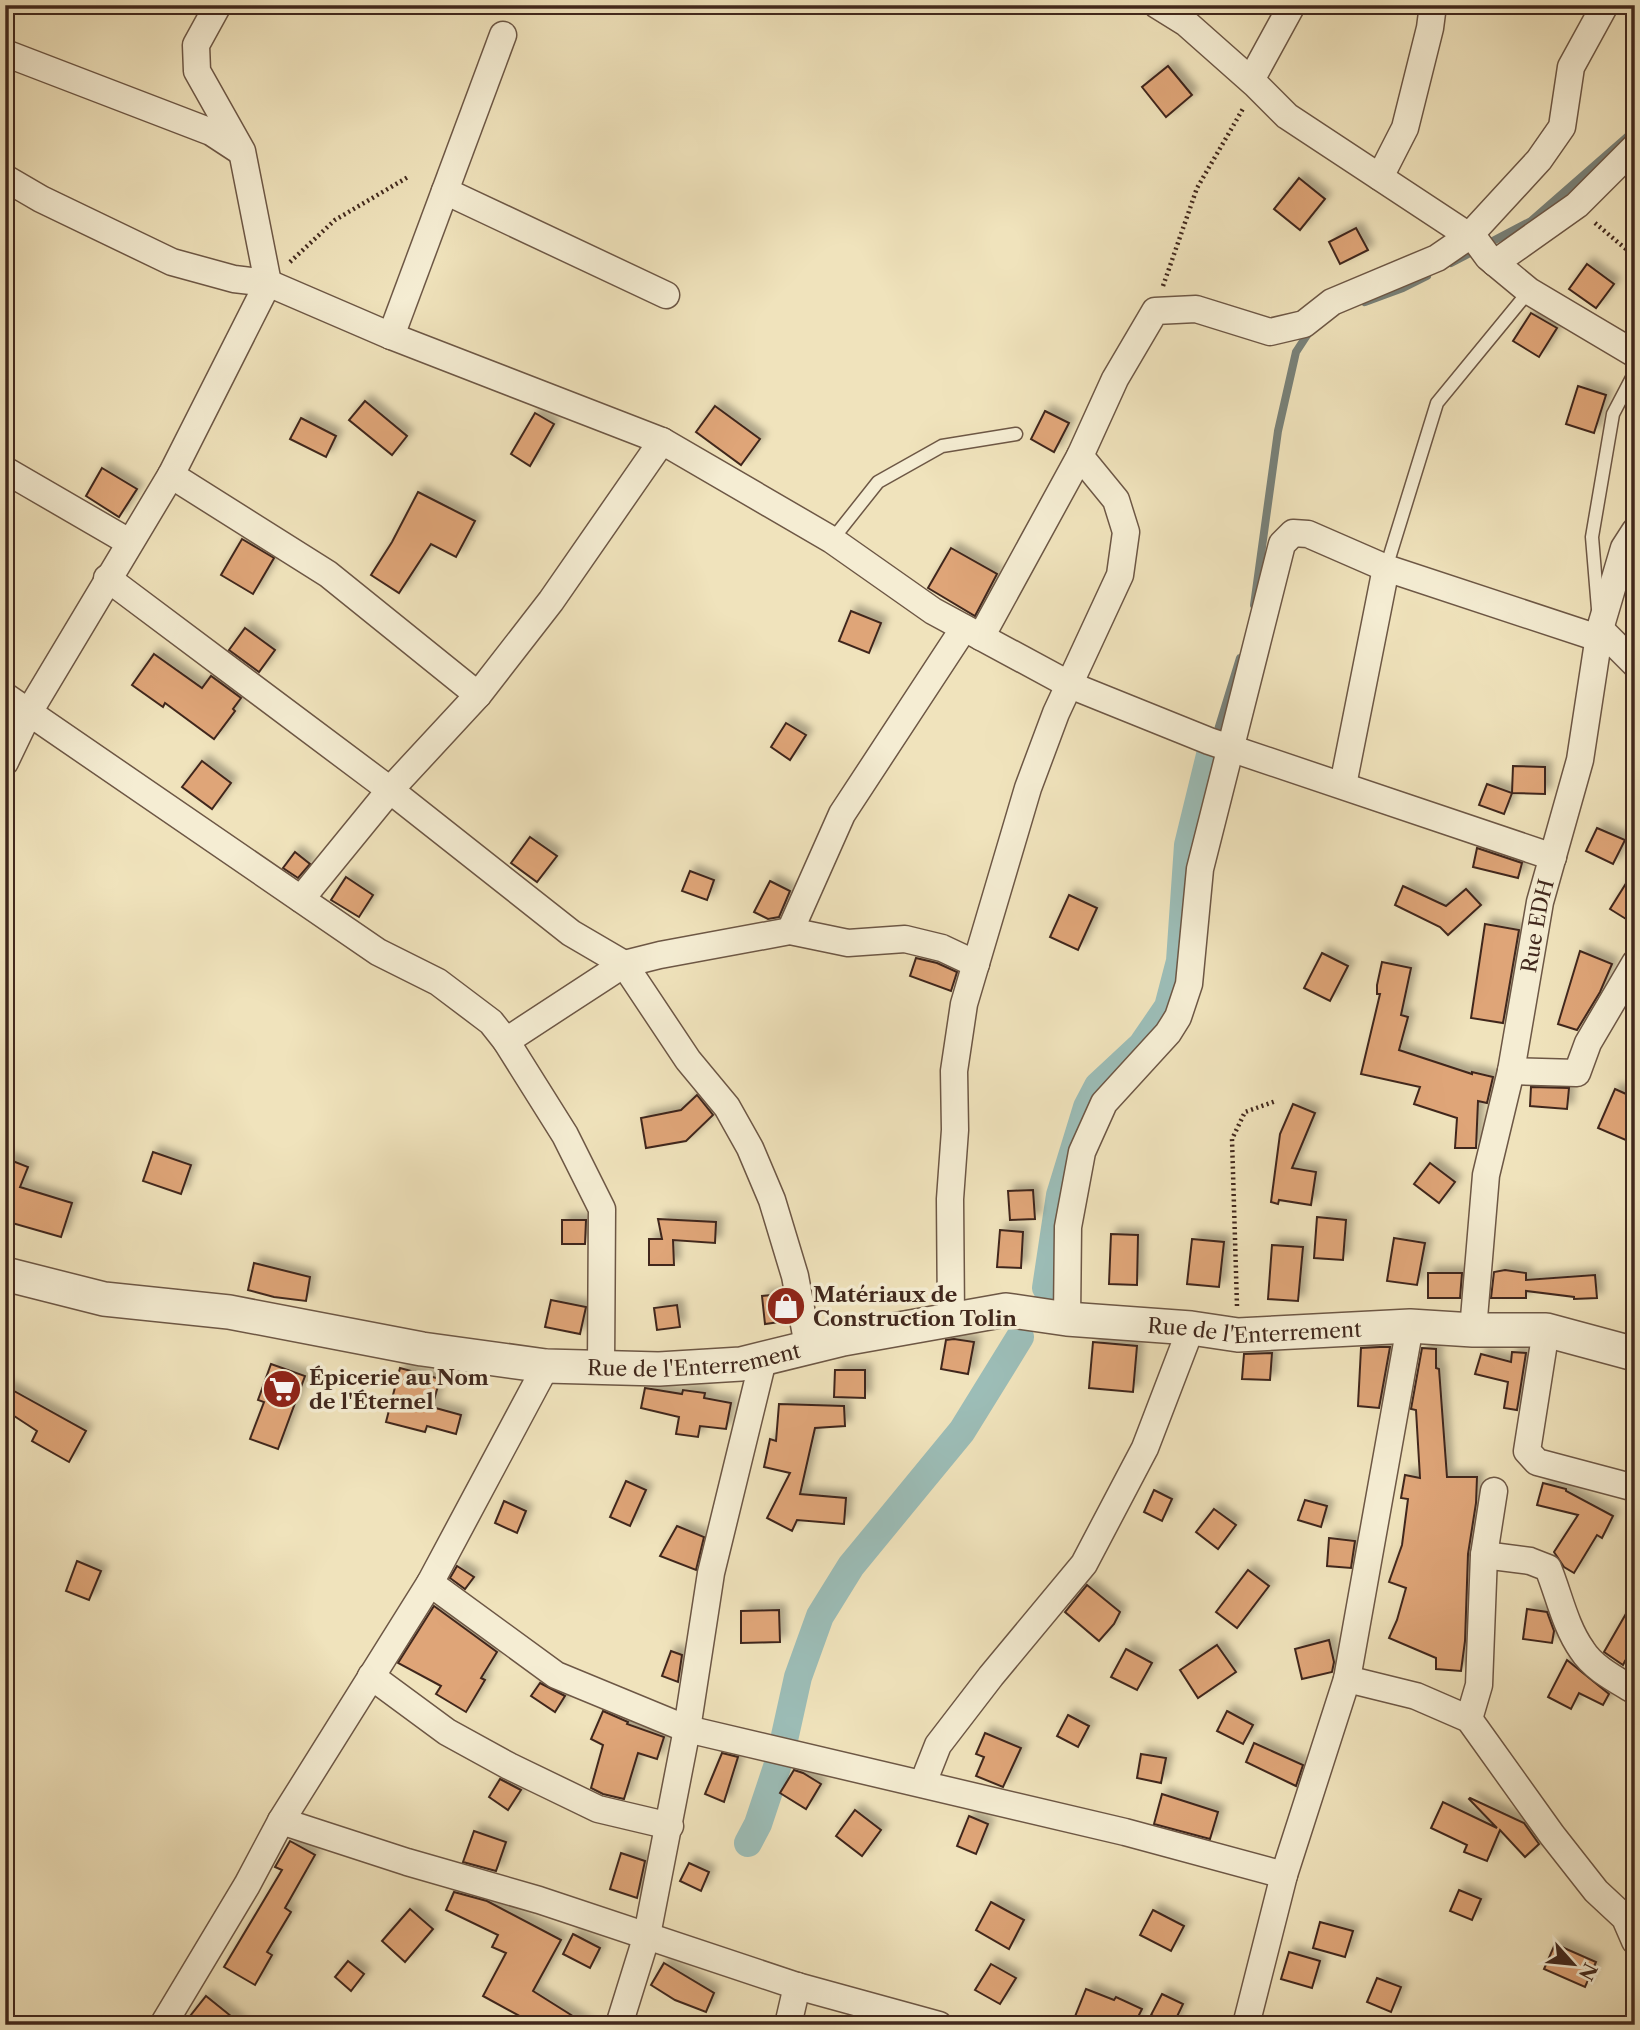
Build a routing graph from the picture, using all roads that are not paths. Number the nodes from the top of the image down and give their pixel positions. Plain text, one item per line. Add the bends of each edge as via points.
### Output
1 (218, 5) edge
2 (1157, 5) edge
3 (1292, 5) edge
4 (1433, 5) edge
5 (1605, 5) edge
6 (503, 35) dead end
7 (5, 53) edge
8 (1254, 83) junction
9 (1635, 147) edge
10 (242, 151) junction
11 (1380, 177) junction
12 (5, 178) edge
13 (445, 191) junction
14 (1482, 249) junction
15 (268, 283) junction
16 (1529, 291) junction
17 (666, 295) dead end
18 (391, 336) junction
19 (1635, 354) edge
20 (1635, 372) edge
21 (1016, 434) dead end
22 (662, 441) junction
23 (1080, 456) junction
24 (5, 470) edge
25 (171, 475) junction
26 (1635, 531) edge
27 (832, 540) junction
28 (129, 542) junction
29 (1386, 568) junction
30 (107, 578) junction
31 (972, 633) junction
32 (1599, 634) junction
33 (1635, 664) edge
34 (1070, 685) junction
35 (478, 695) junction
36 (5, 696) edge
37 (29, 712) junction
38 (1231, 748) junction
39 (5, 762) edge
40 (1343, 785) junction
41 (390, 790) junction
42 (1553, 857) junction
43 (301, 899) junction
44 (790, 931) junction
45 (1635, 963) edge
46 (624, 964) junction
47 (976, 964) junction
48 (506, 1041) junction
49 (1511, 1071) junction
50 (5, 1274) edge
51 (951, 1319) junction
52 (1067, 1319) junction
53 (1410, 1326) junction
54 (1191, 1328) junction
55 (1473, 1330) junction
56 (1546, 1330) junction
57 (808, 1346) junction
58 (1635, 1354) edge
59 (763, 1360) junction
60 (546, 1366) junction
61 (601, 1368) junction
62 (1635, 1488) edge
63 (1494, 1491) dead end
64 (1484, 1555) junction
65 (430, 1583) junction
66 (371, 1676) junction
67 (1347, 1679) junction
68 (1635, 1691) edge
69 (1469, 1719) junction
70 (687, 1729) junction
71 (923, 1783) junction
72 (281, 1821) junction
73 (670, 1826) junction
74 (1284, 1875) junction
75 (1631, 1920) edge
76 (647, 1935) junction
77 (797, 1986) junction
78 (163, 2025) edge
79 (619, 2025) edge
80 (788, 2025) edge
81 (939, 2025) edge
82 (1246, 2025) edge

1 - 10 street via 196,44 197,71
2 - 8 street via 1186,23
3 - 8 street
4 - 11 street via 1405,128
5 - 14 street via 1571,67 1562,127
6 - 13 street
7 - 10 street via 211,132
8 - 11 street via 1287,116
9 - 14 street via 1577,205
10 - 15 street
11 - 14 street
12 - 15 street via 172,262
13 - 17 street
13 - 18 street
14 - 16 street
14 - 23 street via 1437,258 1332,302 1304,324 1270,332 1196,309 1155,311 1115,379
15 - 18 street
15 - 25 street
16 - 19 street
16 - 29 lane via 1437,403
18 - 22 street
20 - 32 lane via 1613,414 1592,537
21 - 27 lane via 942,446 878,482
22 - 27 street
22 - 35 street via 551,601
23 - 31 street
23 - 34 street via 1115,500 1126,532 1120,576
24 - 28 street
25 - 28 street
25 - 35 street via 328,574
26 - 32 street, Rue EDH via 1624,548
27 - 31 street
28 - 30 street
29 - 32 street
29 - 38 street via 1308,534 1293,533 1282,544
29 - 40 street
30 - 37 street
30 - 41 street
31 - 34 street
31 - 44 street via 842,814
32 - 33 street
32 - 42 street, Rue EDH via 1580,760
34 - 38 street
34 - 47 street via 1028,788
35 - 41 street
36 - 37 street
37 - 39 street
37 - 43 street
38 - 40 street
38 - 52 street via 1200,869 1189,984 1178,1017 1104,1103 1082,1152 1068,1227
40 - 42 street
41 - 43 street
41 - 46 street via 571,933
42 - 49 street, Rue EDH via 1540,902
43 - 48 street via 378,953 438,982 491,1022
44 - 46 street
44 - 47 street via 848,943 905,939 942,947
45 - 49 street via 1588,1043 1577,1073
46 - 48 street
46 - 57 street via 688,1060 727,1107 750,1147 795,1276
47 - 51 street via 964,1004 954,1071
48 - 61 street via 565,1135 602,1209
49 - 55 street, Rue EDH via 1486,1175
50 - 60 street, Rue de l'Enterrement via 104,1299 229,1312 422,1349
51 - 52 street, Rue de l'Enterrement via 1006,1310
51 - 57 street, Rue de l'Enterrement
52 - 54 street, Rue de l'Enterrement
53 - 54 street, Rue de l'Enterrement via 1238,1335
53 - 55 street, Rue de l'Enterrement
53 - 67 street
54 - 71 street via 1144,1448 1084,1564 938,1745
55 - 56 street, Rue de l'Enterrement
56 - 58 street, Rue de l'Enterrement
56 - 62 street via 1527,1451 1537,1462
57 - 59 street, Rue de l'Enterrement
59 - 61 street, Rue de l'Enterrement via 659,1369
59 - 70 street via 711,1573
60 - 61 street, Rue de l'Enterrement
60 - 65 street
63 - 64 street
64 - 68 street via 1548,1568 1565,1618 1583,1652
64 - 69 street via 1479,1685
65 - 66 street
65 - 70 street via 556,1675
66 - 72 street
66 - 73 street via 447,1732 509,1766 598,1809
67 - 69 street via 1416,1696
67 - 74 street
69 - 75 street via 1596,1891
70 - 71 street
70 - 73 street
71 - 74 street
72 - 76 street
72 - 78 street
73 - 76 street
74 - 82 street
76 - 77 street
76 - 79 street
77 - 80 street
77 - 81 street

